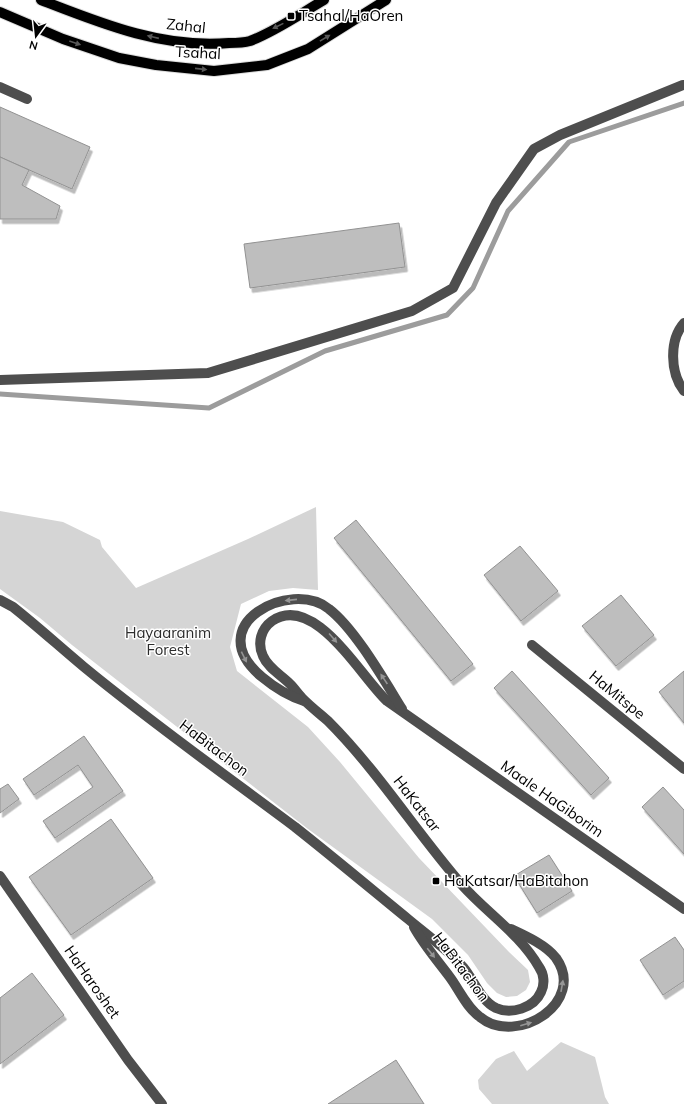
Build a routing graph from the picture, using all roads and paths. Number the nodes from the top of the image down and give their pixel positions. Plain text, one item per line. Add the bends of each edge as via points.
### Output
1 (41, 0) edge
2 (324, 0) edge
3 (386, 0) edge
4 (0, 12) edge
5 (683, 86) dead end
6 (0, 87) edge
7 (27, 98) dead end
8 (684, 323) edge
9 (0, 380) edge
10 (684, 391) edge
11 (0, 600) edge
12 (249, 621) joint
13 (264, 628) joint
14 (532, 645) dead end
15 (304, 701) junction
16 (404, 712) junction
17 (684, 768) edge
18 (0, 876) edge
19 (684, 909) edge
20 (410, 920) junction
21 (506, 927) junction
22 (534, 1002) joint
23 (541, 1018) joint
24 (162, 1104) edge

2 -> 1 main road, Zahal via 248,41 218,44 171,41 147,36 108,25
4 -> 3 main road, Tsahal via 63,39 119,58 214,71 267,65 308,49
5 - 9 street via 560,135 534,149 496,203 453,288 412,311 208,373
6 - 7 street
8 - 10 street via 673,346 674,368
11 - 20 street, HaBitachon via 13,607 83,667 298,830
12 -> 15 street, HaKatsar via 241,634 240,643 246,662 265,680 291,697
16 -> 12 street, Maale HaGiborim via 349,630 329,608 310,601 285,601 270,604 258,611
13 - 15 street, HaKatsar via 261,636 263,657
13 -> 16 street, Maale HaGiborim via 281,616 293,615 306,617 318,624 375,689
14 - 17 street, HaMitspe
15 - 21 street, HaKatsar via 328,721 467,890
16 - 19 street, Maale HaGiborim
18 - 24 street, HaHaroshet via 128,1060
20 - 22 street, HaBitachon via 463,967 492,1006 505,1011 524,1008
20 -> 23 street, HaBitachon via 423,943 480,1017 502,1027 517,1026
21 - 22 street, HaKatsar via 539,965 543,974 544,983
23 -> 21 street, HaKatsar via 557,1002 562,991 563,979 557,959 529,938

